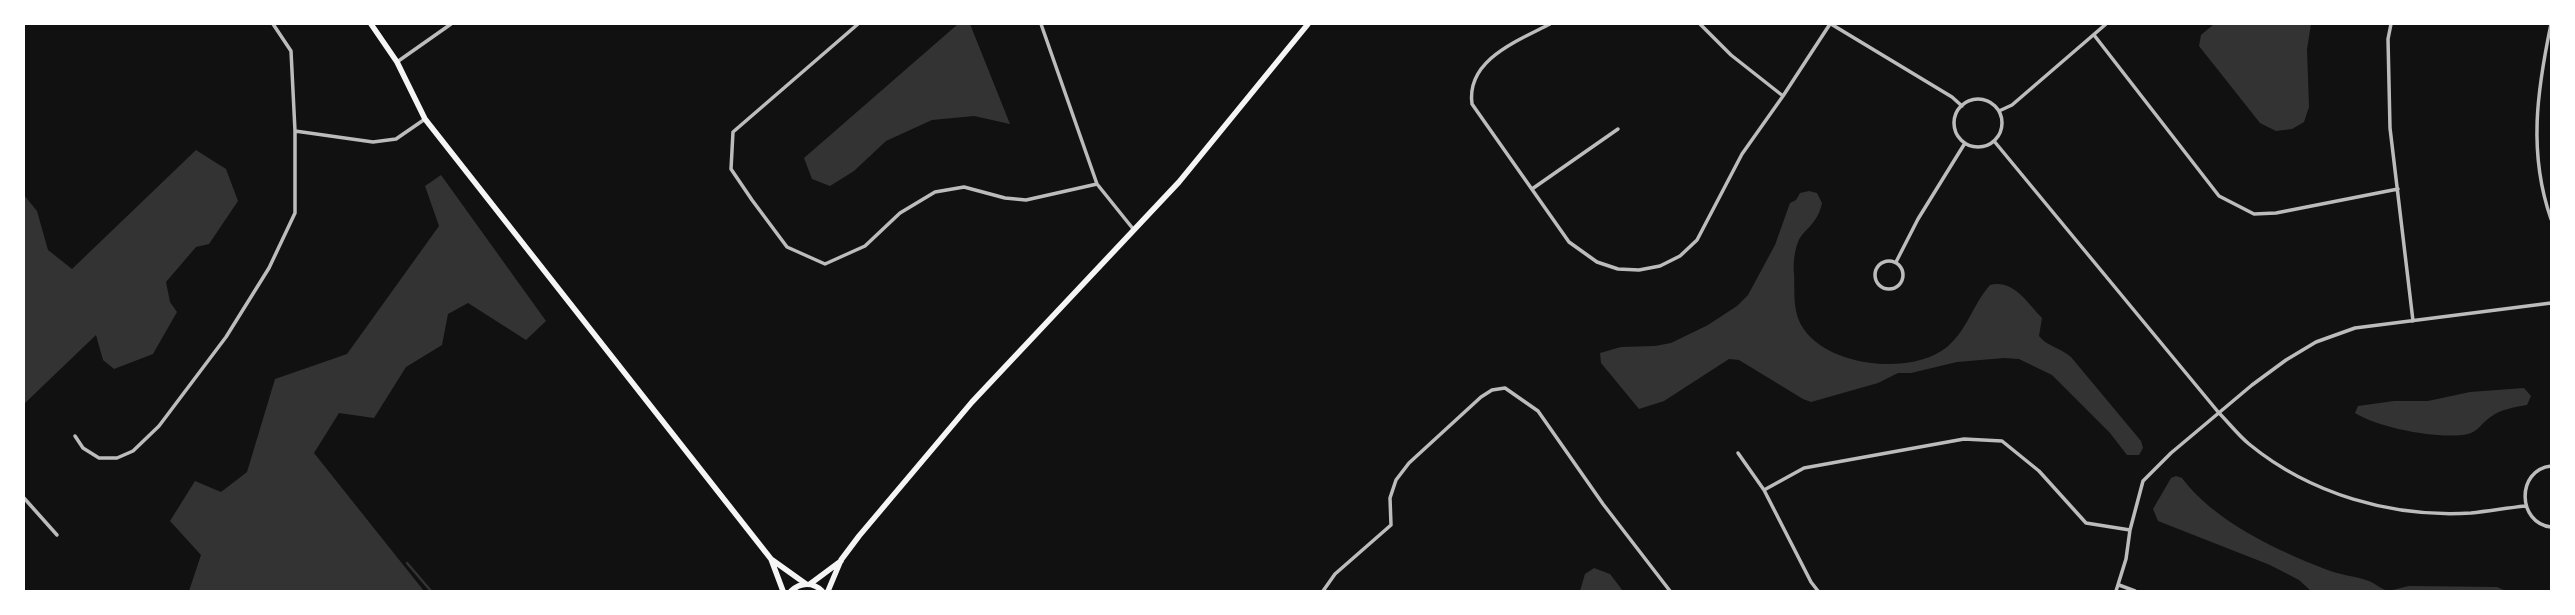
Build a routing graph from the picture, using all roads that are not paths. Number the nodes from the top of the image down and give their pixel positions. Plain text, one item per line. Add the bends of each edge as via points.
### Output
1 (273, 24) edge
2 (371, 24) edge
3 (451, 24) edge
4 (858, 24) edge
5 (1041, 24) edge
6 (1308, 24) edge
7 (1550, 24) edge
8 (1700, 24) edge
9 (1831, 24) edge
10 (2106, 24) edge
11 (2391, 24) edge
12 (2551, 24) edge
13 (2094, 35) junction
14 (397, 62) junction
15 (1783, 96) junction
16 (1962, 106) junction
17 (1999, 111) junction
18 (425, 119) junction
19 (1618, 129) dead end
20 (295, 131) junction
21 (1994, 141) junction
22 (1965, 143) junction
23 (1097, 184) junction
24 (1532, 189) junction
25 (2398, 189) junction
26 (2551, 219) edge
27 (1135, 230) junction
28 (1896, 262) junction
29 (2551, 303) edge
30 (2413, 321) junction
31 (2219, 413) junction
32 (75, 436) dead end
33 (1738, 453) dead end
34 (2551, 466) edge
35 (1764, 490) junction
36 (24, 498) edge
37 (2525, 506) junction
38 (2551, 528) edge
39 (2130, 530) junction
40 (57, 535) dead end
41 (771, 559) junction
42 (841, 560) junction
43 (808, 584) junction
44 (2119, 585) junction
45 (783, 591) edge
46 (791, 591) edge
47 (822, 591) edge
48 (828, 591) edge
49 (1323, 591) edge
50 (1670, 591) edge
51 (1818, 591) edge
52 (2116, 591) edge
53 (2136, 591) edge

1 - 20 street via 291,51
2 - 14 main road
3 - 14 street
4 - 23 street via 733,132 731,169 787,247 825,264 865,246 900,213 935,192 964,187 1005,198 1026,200
5 - 23 street
6 - 27 main road via 1179,182
7 - 24 street via 1487,60 1476,74 1471,92 1472,104 1478,115
8 - 15 street via 1731,55
9 - 15 street
9 - 16 street via 1952,97
10 - 13 street
11 - 25 street via 2388,39 2390,128
12 - 26 street via 2539,79 2535,141 2545,203
13 - 17 street via 2012,105
13 - 25 street via 2219,196 2238,208 2254,214 2276,213
14 - 18 main road
15 - 24 street via 1742,154 1698,240 1680,256 1660,266 1639,270 1597,262 1569,242
16 - 17 street via 1971,100 1979,99 1988,101
16 - 22 street via 1956,116 1955,128
17 - 21 street via 2002,127
18 - 20 street via 396,139 373,142
18 - 41 main road
19 - 24 street
20 - 32 street via 295,213 269,268 226,337 158,426 134,451 117,458 99,458 83,448
21 - 22 street via 1981,146
21 - 31 street
22 - 28 street via 1918,219
23 - 27 street
25 - 30 street
27 - 42 main road via 972,402
28 - 28 street via 1885,261 1877,267 1875,280 1882,288 1893,289 1901,284 1904,274
29 - 30 street
30 - 31 street via 2356,328 2316,342 2257,381
31 - 37 street via 2248,443 2277,464 2323,489 2364,503 2408,511 2470,513
31 - 39 street via 2171,453 2144,481
33 - 35 street
34 - 37 street via 2538,470 2531,477 2526,486
35 - 39 street via 1804,468 1964,439 2002,441 2039,471 2086,523
35 - 51 street
36 - 40 street
37 - 38 street via 2537,522
39 - 44 street
41 - 43 main road
41 - 45 main road
42 - 43 main road
42 - 48 main road
43 - 46 main road
43 - 47 main road
44 - 52 street
44 - 53 street
49 - 50 street via 1335,574 1391,525 1391,490 1410,463 1481,397 1492,390 1505,388 1538,411 1602,504

